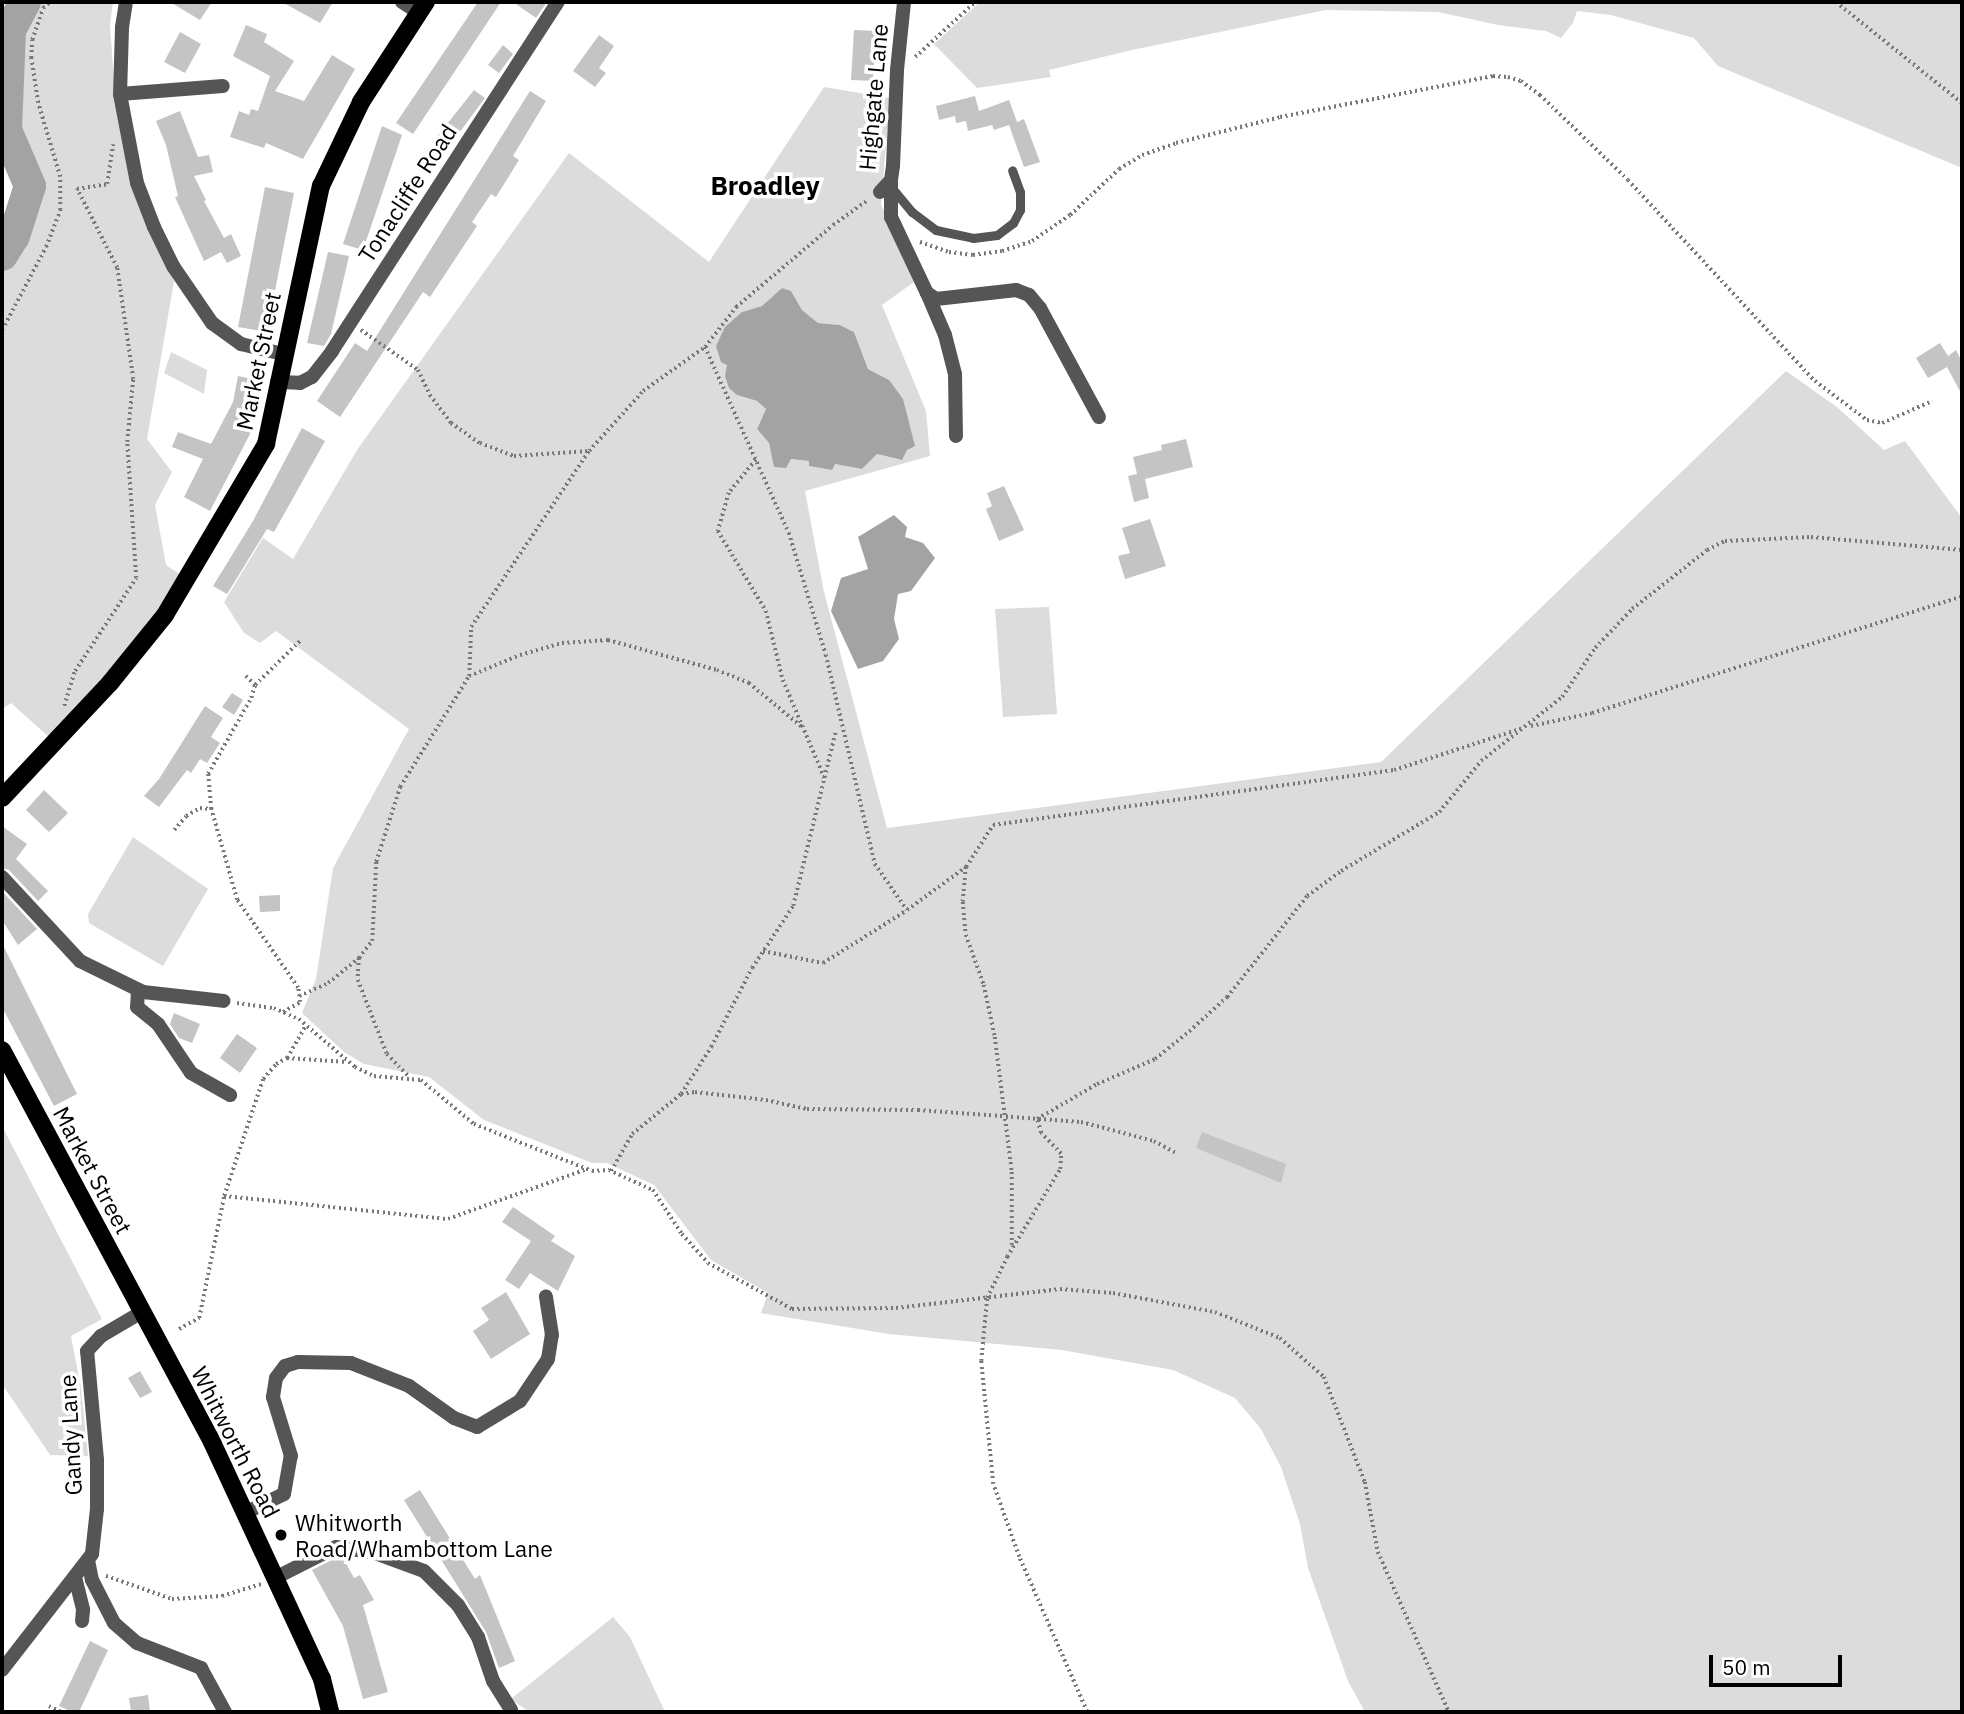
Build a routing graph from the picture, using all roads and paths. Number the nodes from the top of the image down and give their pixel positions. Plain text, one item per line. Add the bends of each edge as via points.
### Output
1 (50, 2) edge
2 (126, 2) edge
3 (402, 2) edge
4 (558, 2) edge
5 (904, 2) edge
6 (975, 2) edge
7 (1836, 2) edge
8 (422, 8) edge
9 (897, 70) junction
10 (223, 86) dead end
11 (120, 94) junction
12 (1962, 103) edge
13 (115, 132) dead end
14 (1012, 170) dead end
15 (887, 187) junction
16 (901, 237) junction
17 (927, 293) junction
18 (351, 323) junction
19 (2, 330) edge
20 (705, 346) junction
21 (283, 354) junction
22 (277, 382) junction
23 (1932, 401) dead end
24 (1098, 417) dead end
25 (956, 436) dead end
26 (589, 451) junction
27 (756, 460) junction
28 (1962, 550) edge
29 (1962, 596) edge
30 (301, 640) dead end
31 (246, 676) dead end
32 (469, 676) junction
33 (255, 685) junction
34 (802, 727) junction
35 (1527, 727) junction
36 (836, 730) dead end
37 (52, 741) junction
38 (825, 779) junction
39 (2, 798) edge
40 (211, 809) junction
41 (174, 830) dead end
42 (966, 867) junction
43 (2, 877) edge
44 (907, 910) junction
45 (763, 951) junction
46 (359, 958) junction
47 (138, 990) junction
48 (299, 996) junction
49 (224, 1001) joint
50 (283, 1012) junction
51 (306, 1025) junction
52 (2, 1050) edge
53 (287, 1059) junction
54 (349, 1062) junction
55 (410, 1078) junction
56 (681, 1094) junction
57 (230, 1095) dead end
58 (1004, 1117) junction
59 (1037, 1119) junction
60 (1176, 1153) dead end
61 (586, 1169) junction
62 (611, 1171) junction
63 (224, 1196) junction
64 (1013, 1247) junction
65 (546, 1296) dead end
66 (987, 1298) junction
67 (140, 1313) junction
68 (179, 1329) dead end
69 (245, 1513) junction
70 (88, 1564) junction
71 (75, 1577) junction
72 (269, 1581) junction
73 (82, 1621) dead end
74 (2, 1670) edge
75 (49, 1706) dead end
76 (512, 1711) edge
77 (61, 1712) edge
78 (225, 1712) edge
79 (330, 1712) edge
80 (1087, 1712) edge
81 (1449, 1712) edge

1 - 19 path via 43,8 32,40 31,58 41,116 60,177 60,210
2 - 11 street
3 - 8 street
4 - 18 street, Tonacliffe Road
5 - 9 street, Highgate Lane
6 - 9 path
7 - 12 path
8 - 21 main road, Market Street via 361,102 321,186
9 - 15 street, Highgate Lane
10 - 11 street
11 - 21 street via 137,183 173,266 212,323 241,344
13 - 37 path via 107,184 77,188 117,268 133,379 127,442 136,578 75,671
14 - 15 lane via 1020,192 1020,210 1013,223 997,235 973,238 936,230
15 - 16 street, Highgate Lane via 891,217
15 - 20 path via 833,225 736,307
16 - 17 street, Highgate Lane
16 - 23 path via 949,252 1002,251 1032,241 1070,215 1119,169 1175,143 1280,117 1479,78 1508,77 1539,95 1610,163 1815,381 1867,421 1894,420
17 - 24 street via 936,299 1016,290 1029,295
17 - 25 street, Highgate Lane via 955,374
18 - 22 street, Tonacliffe Road via 312,377 300,383
18 - 26 path via 418,370 451,423 480,443 514,456
20 - 26 path via 643,391
20 - 27 path
21 - 22 main road, Market Street
22 - 37 main road, Market Street via 266,444 165,615 110,683
26 - 32 path via 471,627
27 - 34 path via 729,493 718,531 766,611 783,680
27 - 44 path via 789,533 826,655 875,864
28 - 35 path via 1811,537 1725,541 1681,568 1632,609 1595,648 1562,697
29 - 35 path via 1591,713
30 - 33 path
31 - 33 path
32 - 34 path via 520,654 562,643 608,640 749,683
32 - 46 path via 400,787 376,862 372,942
33 - 40 path via 208,774
34 - 38 path
35 - 42 path via 1394,770 993,825
35 - 59 path via 1481,761 1439,812 1341,870 1307,896 1227,998 1155,1059 1097,1084
36 - 38 path
37 - 39 main road, Market Street
38 - 45 path via 793,906
40 - 41 path via 200,808
40 - 48 path via 237,900 298,988
42 - 44 path
42 - 58 path via 963,902 967,935 995,1037
43 - 47 street via 80,961
44 - 45 path via 823,963
45 - 56 path
46 - 48 path via 328,983
46 - 55 path via 358,980 387,1054
47 - 49 street
47 - 57 street via 137,1007 158,1024 191,1073
48 - 50 path via 300,1002
49 - 50 path
50 - 51 path
51 - 53 path
51 - 54 path
52 - 67 main road, Market Street
53 - 54 path
53 - 63 path via 263,1079
54 - 55 path via 374,1076
55 - 61 path via 421,1080 474,1124
56 - 58 path via 766,1100 807,1110 918,1110
56 - 62 path via 632,1134
58 - 59 path
58 - 64 path via 1012,1172
59 - 60 path via 1120,1130
59 - 64 path via 1041,1133 1061,1154 1060,1169
61 - 62 path
61 - 63 path via 448,1219
62 - 66 path via 653,1190 708,1264 792,1309 897,1308
63 - 68 path via 199,1318
64 - 66 path
65 - 69 street via 552,1335 548,1359 520,1401 477,1427 454,1418 409,1386 351,1363 285,1366 276,1378 273,1397 291,1456 284,1494
66 - 80 path via 981,1361 993,1484 1019,1557
66 - 81 path via 1060,1289 1113,1293 1215,1312 1280,1338 1324,1377 1365,1482 1378,1552
67 - 69 main road, Whitworth Road
67 - 70 street, Gandy Lane via 101,1336 87,1352 97,1460 97,1509
69 - 72 main road, Whitworth Road
70 - 71 street, Gandy Lane
70 - 72 path via 172,1599 222,1596
70 - 78 street via 114,1623 137,1643 201,1668
71 - 73 street
71 - 74 street, Gandy Lane
72 - 76 street via 335,1548 372,1552 424,1571 465,1616 478,1637 493,1681
72 - 79 main road, Whitworth Road via 322,1679
75 - 77 path

